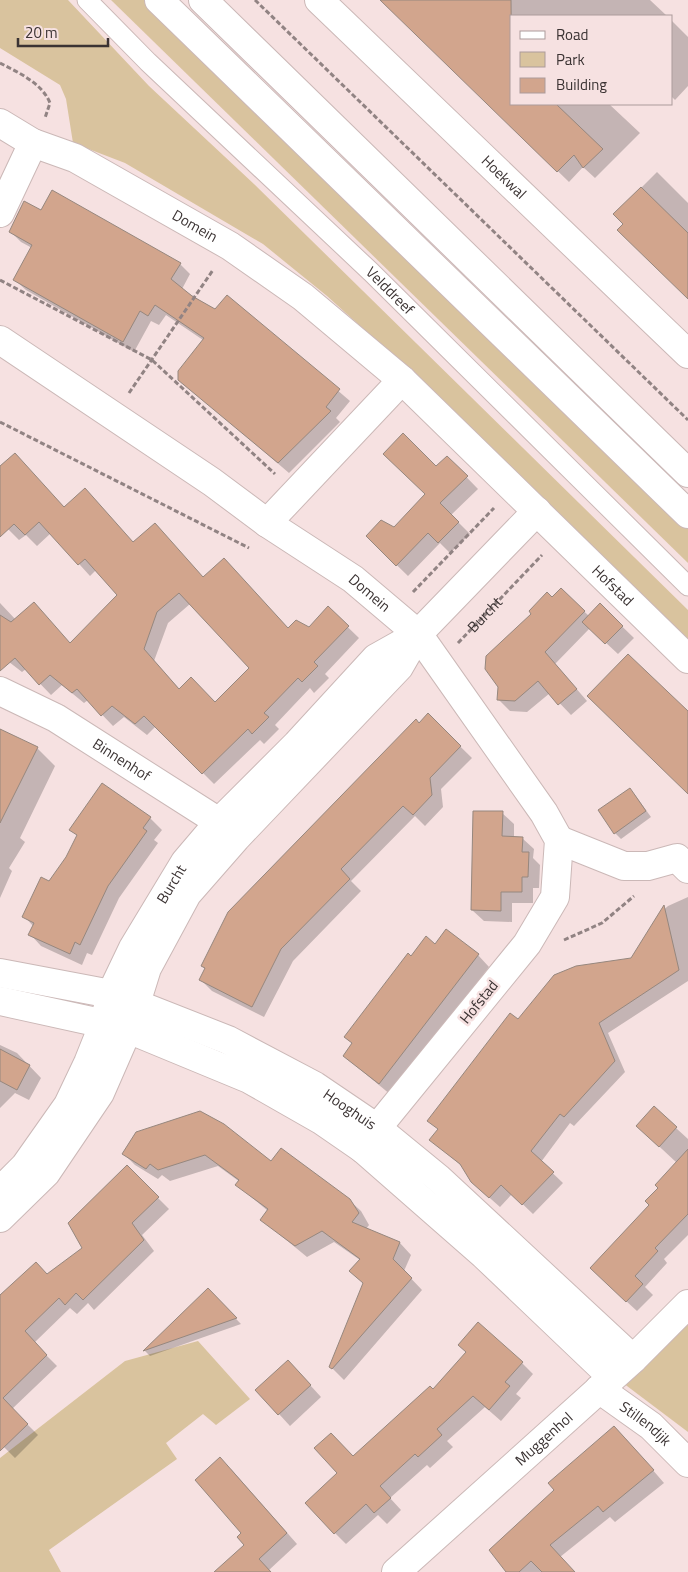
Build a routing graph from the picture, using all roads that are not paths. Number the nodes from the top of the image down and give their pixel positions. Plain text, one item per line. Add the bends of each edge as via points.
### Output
1 (88, 0) edge
2 (159, 0) edge
3 (203, 0) edge
4 (319, 0) edge
5 (0, 123) edge
6 (33, 143) junction
7 (0, 213) edge
8 (0, 340) edge
9 (688, 354) edge
10 (402, 380) junction
11 (688, 473) edge
12 (536, 511) junction
13 (688, 514) edge
14 (267, 523) junction
15 (688, 586) edge
16 (418, 634) junction
17 (688, 659) edge
18 (0, 691) edge
19 (227, 830) junction
20 (559, 840) junction
21 (688, 869) edge
22 (0, 973) edge
23 (111, 994) junction
24 (0, 1001) edge
25 (137, 1003) junction
26 (116, 1026) junction
27 (370, 1138) junction
28 (0, 1190) edge
29 (0, 1218) edge
30 (688, 1304) edge
31 (633, 1359) junction
32 (606, 1383) junction
33 (688, 1463) edge
34 (396, 1572) edge

1 - 15 lane, Velddreef
2 - 13 street
3 - 11 street
4 - 9 street, Hoekwal
5 - 6 street, Domein
6 - 7 street
6 - 10 street, Domein via 76,158 230,246 303,298
8 - 14 street, Domein via 212,482
10 - 12 street, Domein
10 - 14 street
12 - 16 street, Burcht
12 - 17 street, Hofstad
14 - 16 street, Domein via 353,579
16 - 19 street, Burcht via 376,658 297,744
16 - 20 street via 544,813
18 - 19 street, Binnenhof via 56,718
19 - 23 street, Burcht via 184,862 133,948
19 - 25 street, Burcht via 187,894 147,968
20 - 21 street via 624,866 648,866 677,858
20 - 27 street, Hofstad via 555,897 527,944
22 - 23 street, Hooghuis
23 - 25 street, Hooghuis
23 - 26 street, Burcht
24 - 26 street, Hooghuis
25 - 26 street, Burcht
25 - 27 street, Hooghuis via 228,1040 315,1086
26 - 27 street, Hooghuis via 249,1079 321,1120
26 - 28 street, Burcht via 68,1105 25,1166
26 - 29 street, Burcht via 100,1092 46,1172
27 - 31 street, Hooghuis via 438,1178
27 - 32 street, Hooghuis
30 - 31 street, Muggenhol
31 - 32 street, Muggenhol
32 - 33 street, Stillendijk
32 - 34 street, Muggenhol

